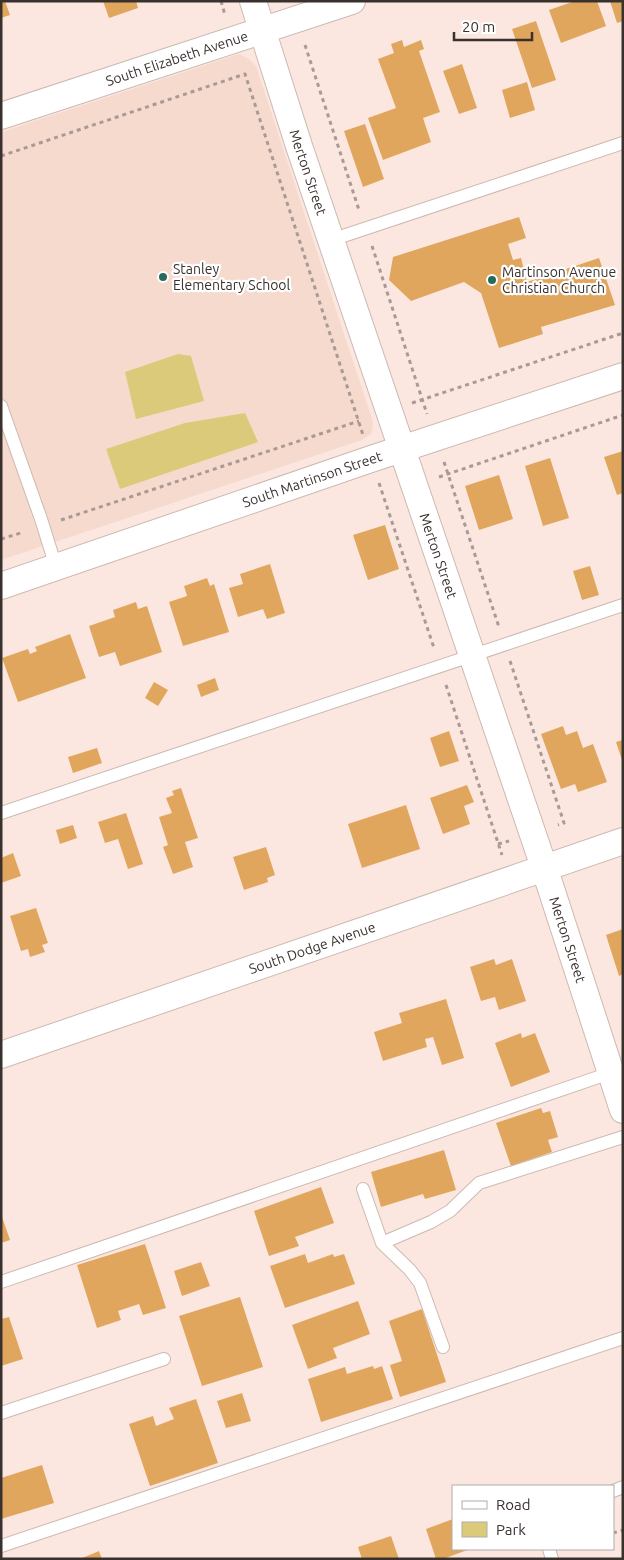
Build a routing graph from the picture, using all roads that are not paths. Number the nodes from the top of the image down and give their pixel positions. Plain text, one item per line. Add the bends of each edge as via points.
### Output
1 (253, 1) edge
2 (352, 1) edge
3 (262, 31) junction
4 (1, 116) edge
5 (623, 143) edge
6 (331, 240) junction
7 (623, 376) edge
8 (1, 406) edge
9 (402, 448) junction
10 (56, 567) junction
11 (1, 586) edge
12 (623, 605) edge
13 (472, 655) junction
14 (1, 813) edge
15 (623, 841) edge
16 (544, 867) junction
17 (1, 1055) edge
18 (617, 1070) edge
19 (623, 1110) edge
20 (623, 1137) edge
21 (364, 1189) dead end
22 (382, 1242) junction
23 (1, 1282) edge
24 (623, 1338) edge
25 (443, 1348) dead end
26 (164, 1359) dead end
27 (1, 1413) edge
28 (1, 1546) edge

1 - 3 street, Merton Street
2 - 3 street, South Elizabeth Avenue
3 - 4 street, South Elizabeth Avenue
3 - 6 street, Merton Street
5 - 6 lane
6 - 9 street, Merton Street
7 - 9 street, South Martinson Street
8 - 10 lane
9 - 10 street, South Martinson Street
9 - 13 street, Merton Street
10 - 11 street, South Martinson Street
12 - 13 lane
13 - 14 lane
13 - 16 street, Merton Street
15 - 16 street, South Dodge Avenue
16 - 17 street, South Dodge Avenue
16 - 18 street, Merton Street
18 - 19 street, Merton Street
18 - 23 lane
20 - 22 lane via 479,1184 450,1212
21 - 22 lane
22 - 25 lane via 420,1283
24 - 28 lane
26 - 27 lane

